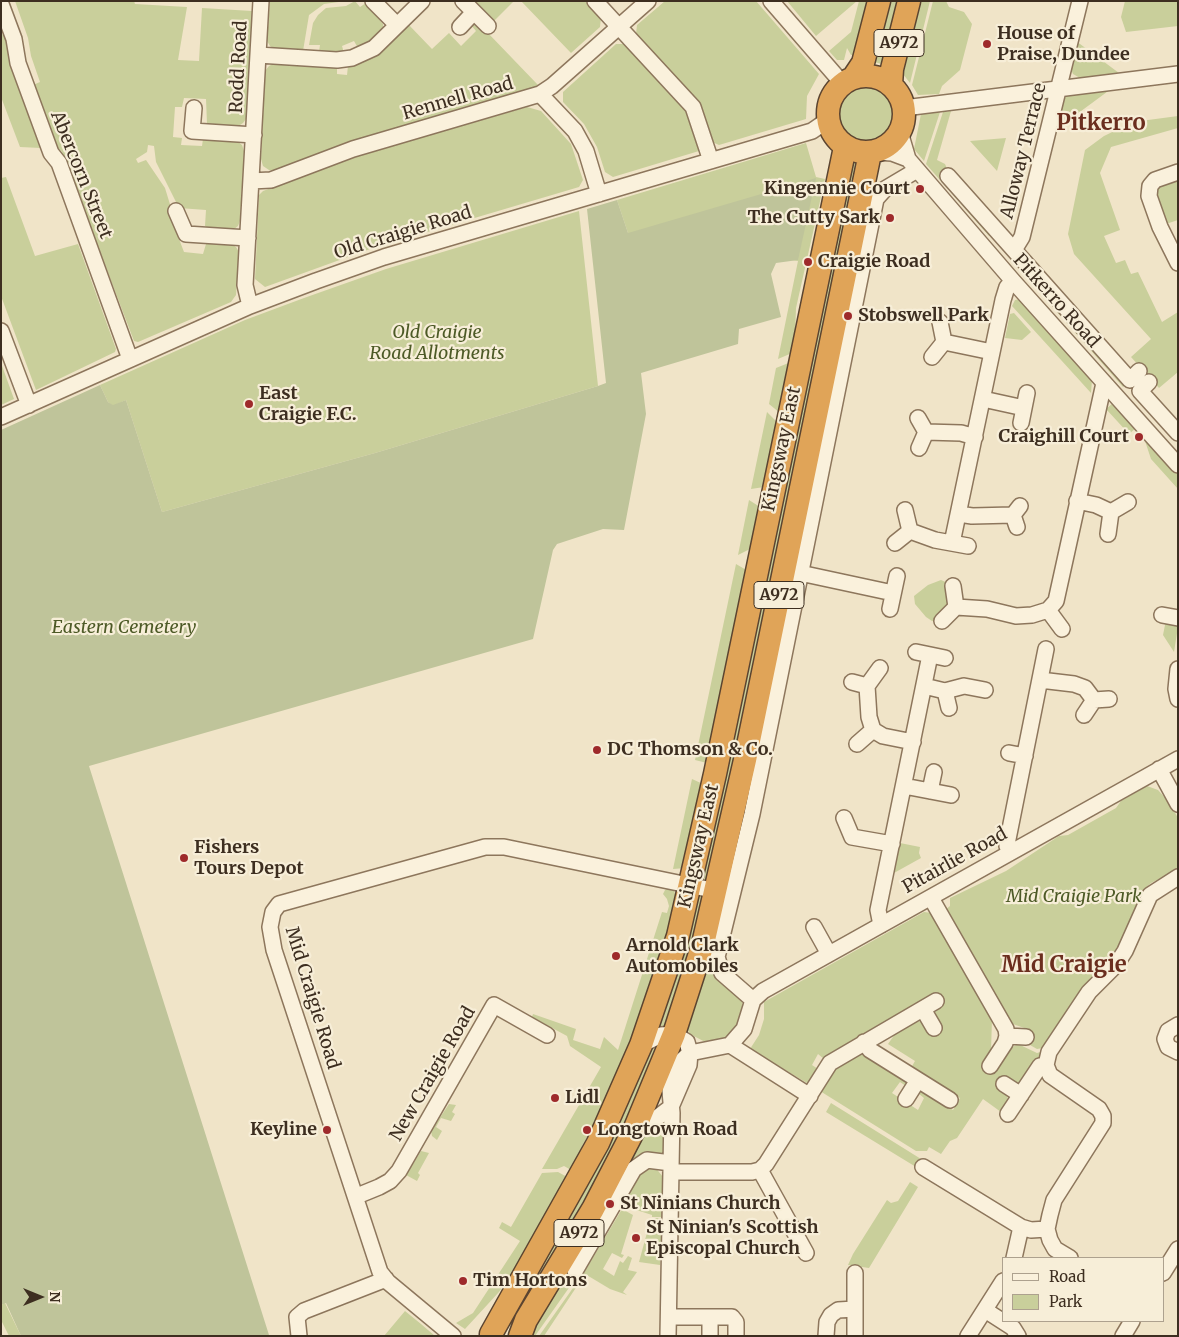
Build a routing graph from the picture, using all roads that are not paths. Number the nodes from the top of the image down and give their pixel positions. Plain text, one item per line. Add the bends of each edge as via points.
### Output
1 (261, 1) edge
2 (373, 1) edge
3 (422, 1) edge
4 (463, 1) edge
5 (595, 1) edge
6 (648, 1) edge
7 (772, 1) edge
8 (878, 1) edge
9 (909, 1) edge
10 (1080, 1) edge
11 (1, 4) edge
12 (474, 12) junction
13 (397, 26) junction
14 (488, 26) dead end
15 (619, 26) junction
16 (460, 27) dead end
17 (258, 55) junction
18 (1178, 74) edge
19 (848, 81) junction
20 (891, 85) junction
21 (1059, 88) junction
22 (540, 94) junction
23 (194, 108) dead end
24 (904, 108) junction
25 (828, 120) junction
26 (900, 132) junction
27 (254, 135) junction
28 (845, 147) junction
29 (872, 152) junction
30 (711, 161) junction
31 (913, 164) junction
32 (1178, 172) edge
33 (948, 176) dead end
34 (251, 181) junction
35 (599, 194) junction
36 (176, 211) dead end
37 (248, 238) junction
38 (1014, 250) junction
39 (1178, 263) edge
40 (1013, 281) junction
41 (250, 306) junction
42 (940, 322) dead end
43 (1, 331) edge
44 (944, 342) junction
45 (992, 352) junction
46 (932, 357) dead end
47 (130, 358) junction
48 (1104, 383) junction
49 (1027, 393) dead end
50 (983, 399) junction
51 (29, 405) junction
52 (1, 417) edge
53 (918, 418) dead end
54 (926, 432) junction
55 (1178, 433) edge
56 (975, 436) junction
57 (919, 448) dead end
58 (1178, 465) edge
59 (1076, 501) junction
60 (1128, 502) dead end
61 (905, 510) dead end
62 (1111, 512) junction
63 (959, 514) junction
64 (1017, 516) dead end
65 (910, 531) junction
66 (1108, 534) dead end
67 (895, 543) dead end
68 (952, 544) junction
69 (968, 546) dead end
70 (800, 573) junction
71 (897, 576) dead end
72 (952, 586) dead end
73 (893, 593) junction
74 (956, 607) junction
75 (890, 609) dead end
76 (1048, 610) junction
77 (1162, 614) dead end
78 (1178, 618) edge
79 (942, 622) dead end
80 (1062, 629) dead end
81 (1046, 649) dead end
82 (945, 658) dead end
83 (880, 668) dead end
84 (1178, 669) edge
85 (1040, 680) junction
86 (852, 682) dead end
87 (867, 686) junction
88 (924, 686) junction
89 (985, 690) dead end
90 (945, 691) junction
91 (1178, 699) edge
92 (949, 708) dead end
93 (1084, 715) dead end
94 (873, 730) junction
95 (913, 742) junction
96 (857, 744) dead end
97 (1009, 753) dead end
98 (1025, 756) junction
99 (1178, 759) edge
100 (1159, 769) junction
101 (934, 772) dead end
102 (904, 786) junction
103 (930, 791) junction
104 (951, 795) dead end
105 (1178, 804) edge
106 (844, 818) dead end
107 (892, 844) junction
108 (1010, 852) junction
109 (1178, 877) edge
110 (691, 885) junction
111 (717, 891) junction
112 (931, 898) junction
113 (881, 925) junction
114 (814, 927) dead end
115 (829, 954) junction
116 (753, 1000) junction
117 (1178, 1025) edge
118 (934, 1028) dead end
119 (674, 1034) junction
120 (547, 1035) dead end
121 (1008, 1036) junction
122 (1026, 1037) dead end
123 (864, 1042) junction
124 (641, 1045) junction
125 (730, 1045) junction
126 (1178, 1052) edge
127 (690, 1053) junction
128 (1046, 1065) junction
129 (990, 1066) dead end
130 (918, 1080) junction
131 (1004, 1084) dead end
132 (1021, 1095) junction
133 (810, 1096) junction
134 (906, 1099) dead end
135 (950, 1100) dead end
136 (671, 1107) junction
137 (1008, 1114) dead end
138 (642, 1126) junction
139 (671, 1138) junction
140 (671, 1167) junction
141 (923, 1167) dead end
142 (760, 1170) junction
143 (357, 1196) junction
144 (1021, 1227) junction
145 (1047, 1229) junction
146 (1178, 1249) edge
147 (806, 1254) dead end
148 (1014, 1257) edge
149 (1068, 1257) edge
150 (575, 1271) dead end
151 (1164, 1271) edge
152 (856, 1273) dead end
153 (386, 1279) junction
154 (1002, 1283) edge
155 (856, 1309) junction
156 (984, 1310) junction
157 (669, 1317) junction
158 (710, 1317) junction
159 (1002, 1321) edge
160 (1003, 1322) edge
161 (1131, 1322) edge
162 (491, 1335) edge
163 (298, 1336) edge
164 (453, 1336) edge
165 (520, 1336) edge
166 (668, 1336) edge
167 (710, 1336) edge
168 (736, 1336) edge
169 (826, 1336) edge
170 (855, 1336) edge
171 (968, 1336) edge
172 (1018, 1336) edge
173 (1123, 1336) edge

1 - 17 street, Rodd Road
2 - 13 street
3 - 13 street
4 - 12 street
5 - 15 street
6 - 15 street, Rennell Road
7 - 19 street
8 - 19 highway, A972 via 863,63
9 - 20 highway, A972
10 - 21 street, Alloway Terrace
11 - 47 street, Abercorn Street via 14,38 18,63 51,153 59,163
12 - 14 street
12 - 16 street
13 - 17 street via 374,48 352,58
15 - 22 street, Rennell Road
15 - 30 street via 693,106
17 - 27 street, Rodd Road
18 - 21 street
19 - 20 highway via 873,77
19 - 25 highway via 836,90 828,109
20 - 24 highway
21 - 24 street
21 - 38 street, Alloway Terrace via 1022,237
22 - 34 street, Rennell Road via 353,150 271,180
22 - 35 street via 575,130 586,151
23 - 27 street, Rodd Road via 192,131
24 - 26 highway
25 - 28 highway via 834,135
25 - 30 street, Old Craigie Road via 812,131
26 - 29 highway via 892,143
26 - 31 street, Pitkerro Road
27 - 34 street, Rodd Road
28 - 29 highway via 857,152
28 - 110 highway, Kingsway East / A972
29 - 31 street via 892,153
29 - 111 highway, Kingsway East / A972
30 - 35 street, Old Craigie Road
31 - 40 street, Pitkerro Road
31 - 70 street via 876,199
32 - 39 street via 1155,180 1150,186 1149,196
33 - 38 street, Pitkerro Road
34 - 37 street, Rodd Road
35 - 41 street, Old Craigie Road via 384,257
36 - 37 street via 186,234
37 - 41 street, Rodd Road via 246,285
38 - 55 street, Pitkerro Road via 1130,380 1144,377 1140,391
40 - 45 street via 1007,287
40 - 48 street, Pitkerro Road
41 - 47 street, Old Craigie Road
42 - 44 street
43 - 51 street
44 - 45 street
44 - 46 street
45 - 50 street
47 - 51 street, Old Craigie Road
48 - 58 street, Pitkerro Road
48 - 59 street
49 - 50 street via 1023,415
50 - 56 street
51 - 52 street, Old Craigie Road
53 - 54 street
54 - 56 street
54 - 57 street
56 - 63 street
59 - 62 street via 1096,504
59 - 76 street via 1056,600
60 - 62 street
61 - 65 street
62 - 66 street
63 - 64 street
63 - 68 street
65 - 67 street
65 - 68 street
68 - 69 street
70 - 73 street
70 - 116 street via 752,814 717,957 722,972
71 - 73 street
72 - 74 street
73 - 75 street
74 - 76 street via 987,609 1016,616
74 - 79 street
76 - 80 street
77 - 78 street
81 - 85 street
82 - 88 street via 923,653
83 - 87 street
84 - 91 street
85 - 93 street via 1080,686 1102,699
85 - 98 street
86 - 87 street
87 - 94 street via 868,717
88 - 90 street
88 - 95 street
89 - 90 street via 964,686
90 - 92 street
94 - 95 street via 883,736
94 - 96 street
95 - 102 street
97 - 98 street
98 - 108 street via 1008,839
99 - 100 street, Pitairlie Road
100 - 105 street
100 - 108 street, Pitairlie Road
101 - 103 street
102 - 103 street
102 - 107 street
103 - 104 street
106 - 107 street via 849,843
107 - 113 street via 878,910
108 - 112 street, Pitairlie Road
109 - 128 street via 1150,895 1125,951 1089,992 1049,1052
110 - 111 street
110 - 124 highway, Kingsway East / A972 via 676,944
110 - 143 street, Mid Craigie Road via 504,847 485,848 280,904 273,912 270,927 274,950
111 - 119 highway, Kingsway East / A972
112 - 113 street, Pitairlie Road
112 - 121 street
113 - 115 street, Pitairlie Road
114 - 115 street
115 - 116 street, Pitairlie Road
116 - 125 street via 744,1029
117 - 126 street via 1168,1031 1165,1039 1168,1047
118 - 123 street via 929,1005
119 - 124 street via 661,1035
119 - 127 street via 687,1042
119 - 138 highway, Kingsway East / A972
120 - 143 street, New Craigie Road via 494,1005 399,1171 390,1181
121 - 122 street
121 - 129 street
123 - 130 street via 870,1050
123 - 133 street via 830,1063
124 - 162 highway, Kingsway East / A972 via 580,1179 525,1270
125 - 127 street
125 - 133 street
127 - 136 street
128 - 132 street via 1040,1066
128 - 145 street via 1050,1075 1099,1108 1103,1116 1102,1123 1054,1200
130 - 134 street
130 - 135 street
131 - 132 street
132 - 137 street
133 - 142 street
136 - 138 street
136 - 139 street
138 - 139 street
138 - 165 highway, Kingsway East / A972 via 526,1320
139 - 140 street
140 - 142 street
140 - 150 street via 647,1160 634,1169
140 - 157 street
141 - 144 street
142 - 147 street
143 - 153 street, Mid Craigie Road via 380,1272
144 - 145 street
144 - 148 street
145 - 149 street via 1055,1249
146 - 151 street
152 - 155 street
153 - 163 street via 304,1311 297,1317
153 - 164 street, Mid Craigie Road
154 - 156 street
155 - 169 street via 838,1310 831,1315
155 - 170 street
156 - 159 street
156 - 171 street
157 - 158 street
157 - 166 street
158 - 167 street
158 - 168 street via 732,1317 736,1322
160 - 172 street
161 - 173 street

